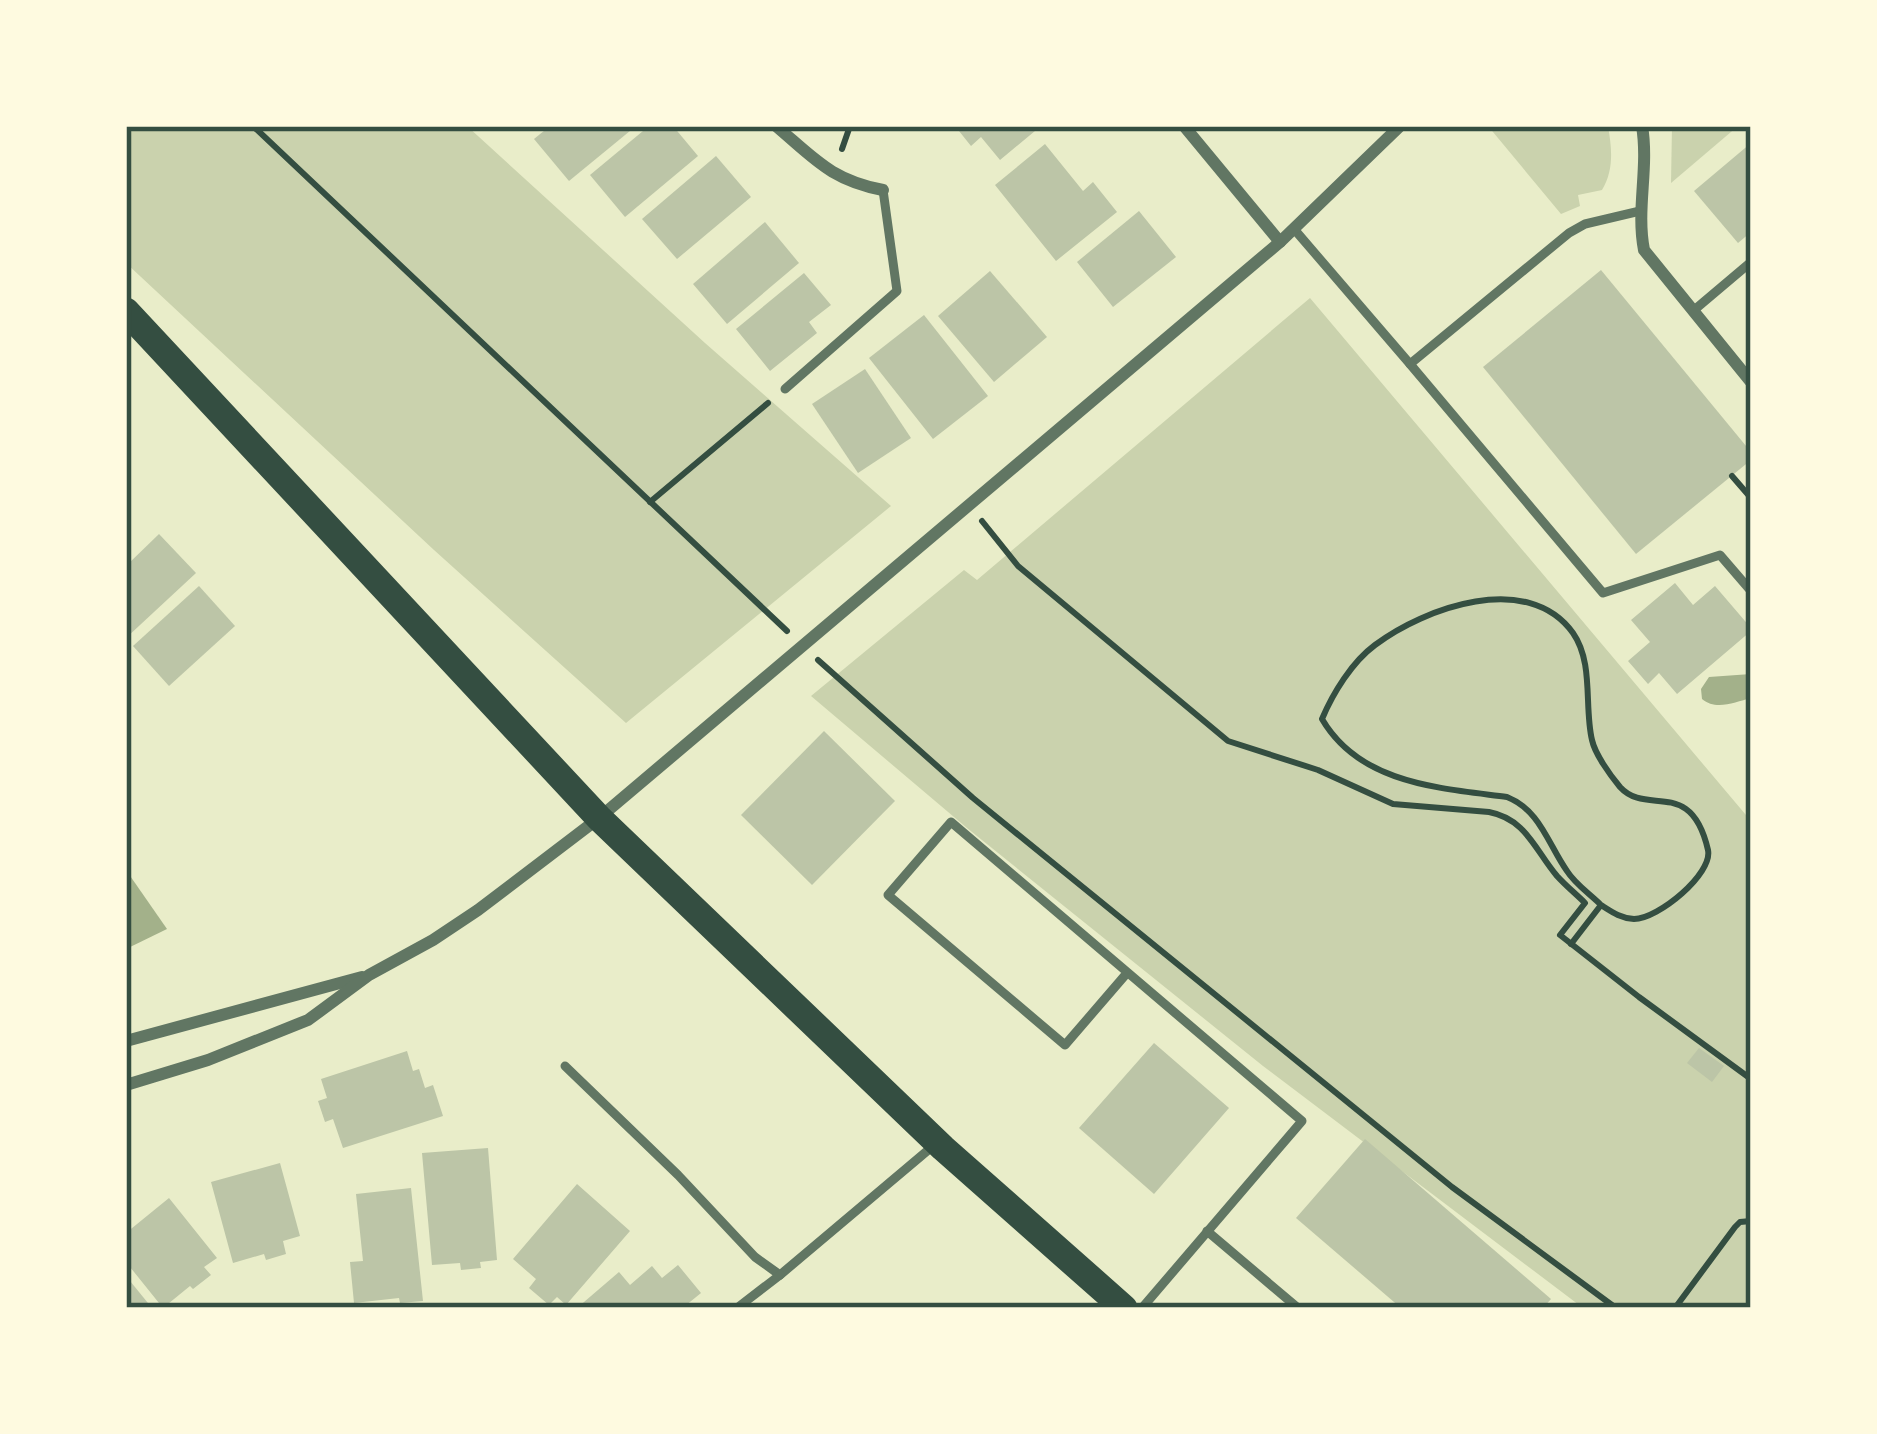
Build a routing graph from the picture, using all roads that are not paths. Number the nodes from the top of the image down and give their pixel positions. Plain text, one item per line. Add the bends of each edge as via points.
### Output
1 (776, 126) edge
2 (1184, 126) edge
3 (1400, 126) edge
4 (1642, 126) edge
5 (883, 190) joint
6 (1640, 211) junction
7 (1294, 229) junction
8 (1280, 242) junction
9 (1751, 262) edge
10 (126, 311) edge
11 (1693, 311) junction
12 (1410, 364) junction
13 (1751, 382) edge
14 (785, 389) road end
15 (1751, 591) edge
16 (598, 818) junction
17 (1126, 973) junction
18 (369, 975) junction
19 (126, 1041) edge
20 (565, 1066) dead end
21 (126, 1084) edge
22 (937, 1142) junction
23 (1207, 1232) junction
24 (780, 1275) junction
25 (737, 1308) edge
26 (1124, 1308) edge
27 (1142, 1308) edge
28 (1298, 1308) edge

1 - 5 street via 834,175
2 - 8 street
3 - 7 street
4 - 6 street
5 - 14 lane via 897,291
6 - 11 street via 1644,250
6 - 12 lane via 1569,233
7 - 8 street
7 - 12 lane
8 - 16 street
9 - 11 lane
10 - 16 main road
11 - 13 street
12 - 15 lane via 1604,592 1720,555
16 - 18 street via 478,910
16 - 22 main road
17 - 17 lane via 951,822 888,895 1065,1045
17 - 23 lane via 1301,1121
18 - 19 street
18 - 21 street via 308,1020
20 - 24 lane
22 - 24 lane
22 - 26 main road
23 - 27 lane
23 - 28 lane
24 - 25 lane

